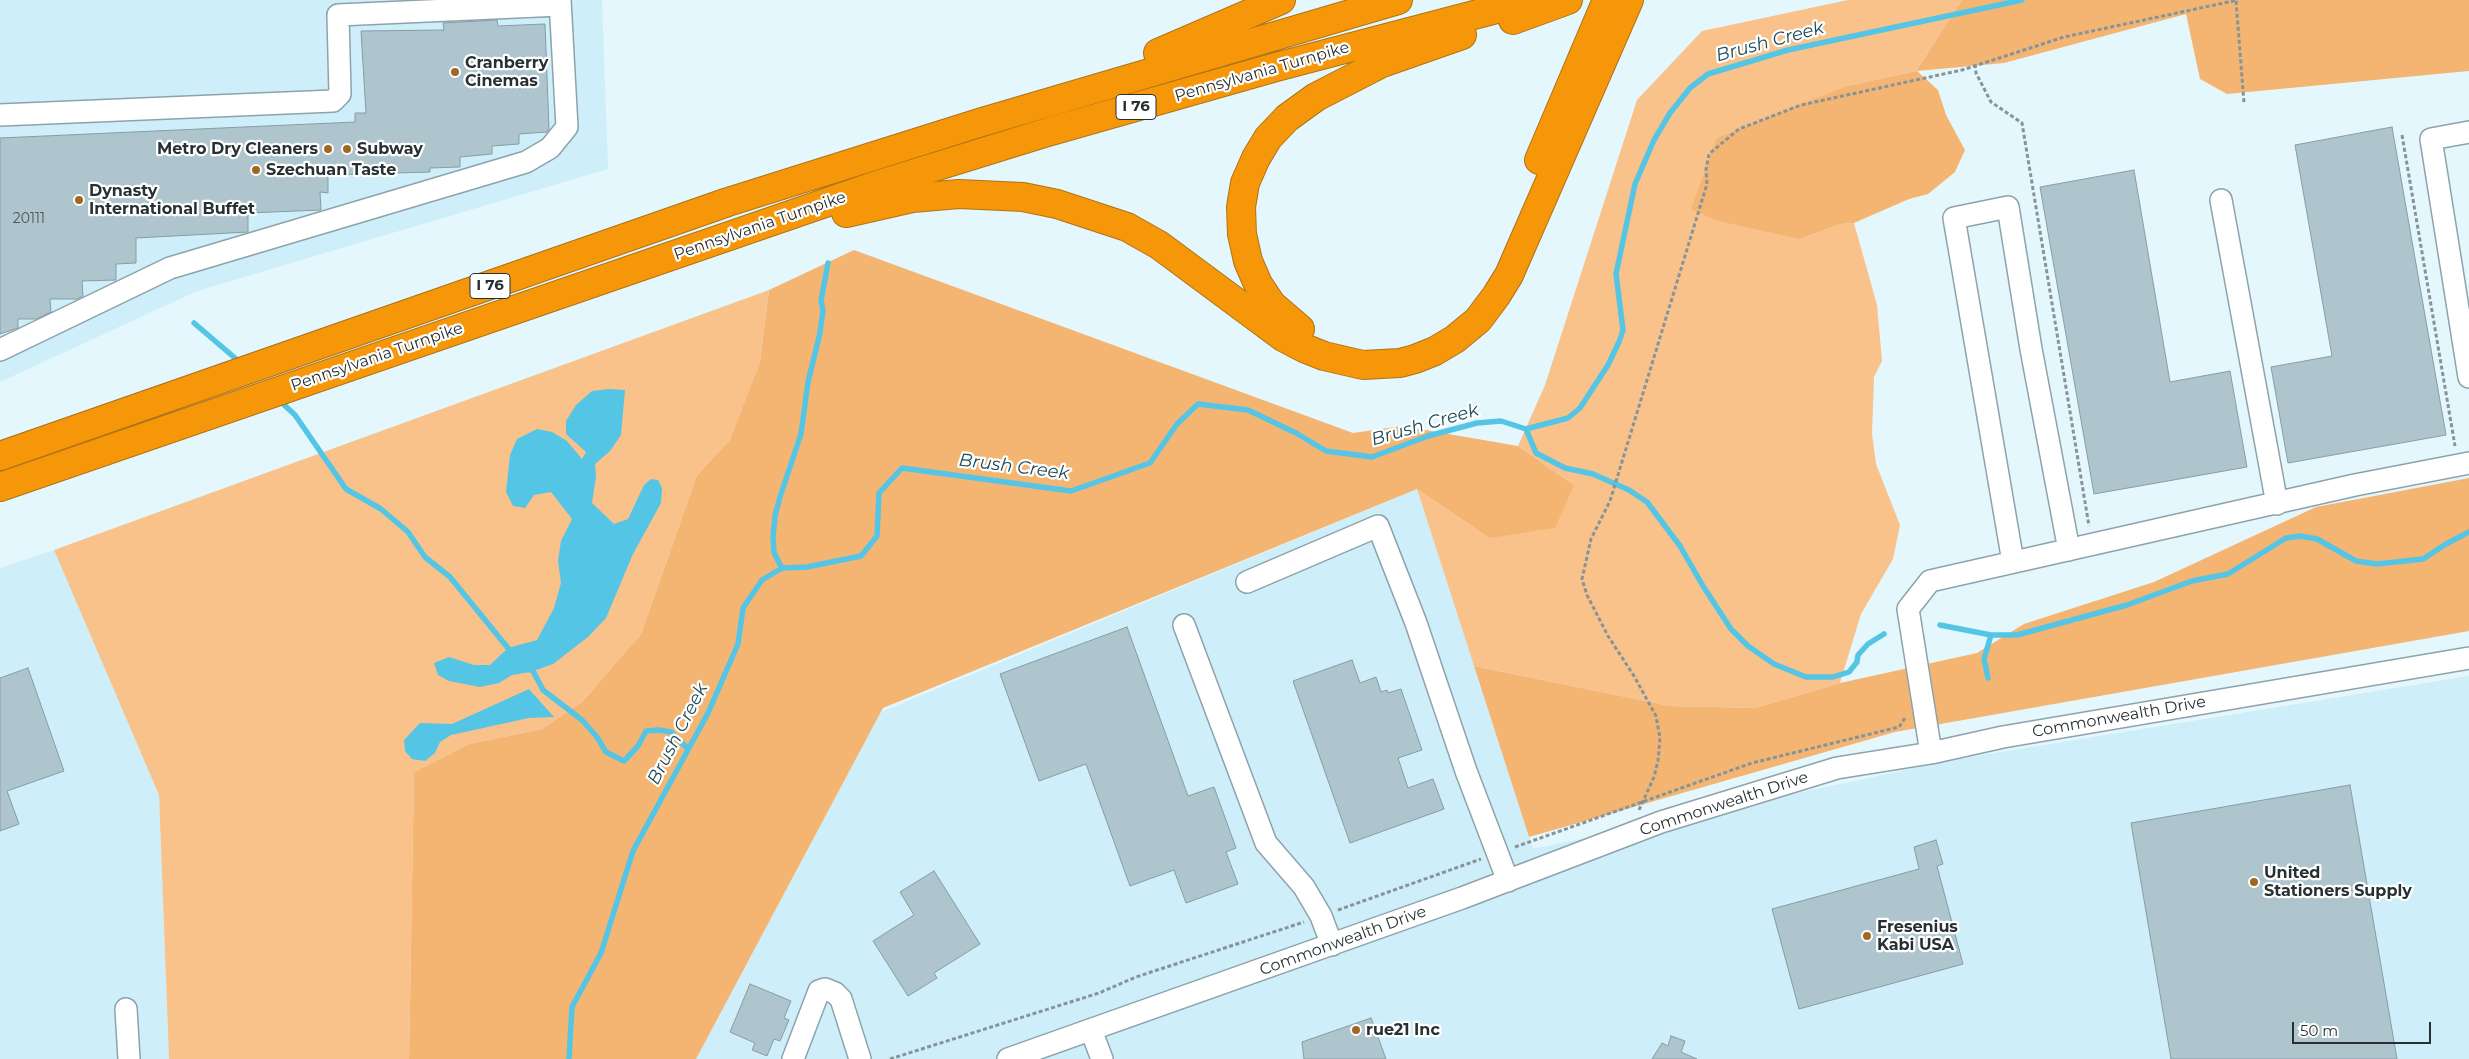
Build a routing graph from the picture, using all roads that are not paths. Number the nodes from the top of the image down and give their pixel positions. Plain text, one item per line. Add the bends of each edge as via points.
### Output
1 (1281, 0) edge
2 (1398, 0) edge
3 (1531, 0) edge
4 (1568, 0) edge
5 (1607, 0) edge
6 (1629, 0) edge
7 (560, 3) edge
8 (1579, 88) junction
9 (0, 115) edge
10 (982, 122) junction
11 (2469, 132) edge
12 (2221, 200) dead end
13 (747, 231) junction
14 (0, 350) edge
15 (2469, 377) edge
16 (0, 456) edge
17 (2469, 463) edge
18 (0, 487) edge
19 (2277, 504) junction
20 (2067, 541) junction
21 (2013, 562) junction
22 (1247, 582) dead end
23 (1184, 625) dead end
24 (2469, 658) edge
25 (1931, 753) junction
26 (1508, 881) junction
27 (1332, 945) junction
28 (126, 1009) dead end
29 (1091, 1030) junction
30 (129, 1059) edge
31 (794, 1059) edge
32 (860, 1059) edge
33 (1008, 1059) edge
34 (1102, 1059) edge

1 - 10 highway via 1154,55
2 - 10 highway, Pennsylvania Turnpike / I 76
3 - 13 highway, Pennsylvania Turnpike / I 76 via 1276,66 1051,131 883,183
4 - 8 highway via 1382,63 1316,97 1287,118 1268,138 1245,183 1242,234 1248,261 1258,284 1286,319 1338,346 1380,349 1408,343 1441,329 1458,317 1488,282
5 - 8 highway
6 - 8 highway
7 - 9 street via 338,15 340,94 333,101
7 - 14 street via 567,127 550,148 526,162 170,268
8 - 13 highway via 1509,275 1496,296 1478,320 1455,339 1435,351 1400,362 1363,364 1304,348 1283,337 1159,245 1127,227 1083,211 1023,197 959,194 912,198 865,207 780,232
10 - 16 highway, Pennsylvania Turnpike / I 76 via 728,202
11 - 15 street via 2431,139
12 - 19 street
13 - 18 highway, Pennsylvania Turnpike / I 76
17 - 19 street
19 - 20 street
20 - 21 street
20 - 21 street via 2008,207 1954,218
21 - 25 street via 1930,581 1908,609
22 - 26 street via 1378,526
23 - 27 street via 1266,842 1304,888 1322,916
24 - 25 street, Commonwealth Drive via 2003,737
25 - 26 street, Commonwealth Drive via 1837,768 1632,833
26 - 27 street, Commonwealth Drive
27 - 29 street, Commonwealth Drive
28 - 30 street
29 - 33 street, Commonwealth Drive
29 - 34 street
31 - 32 street via 819,992 825,989 835,992 841,999

